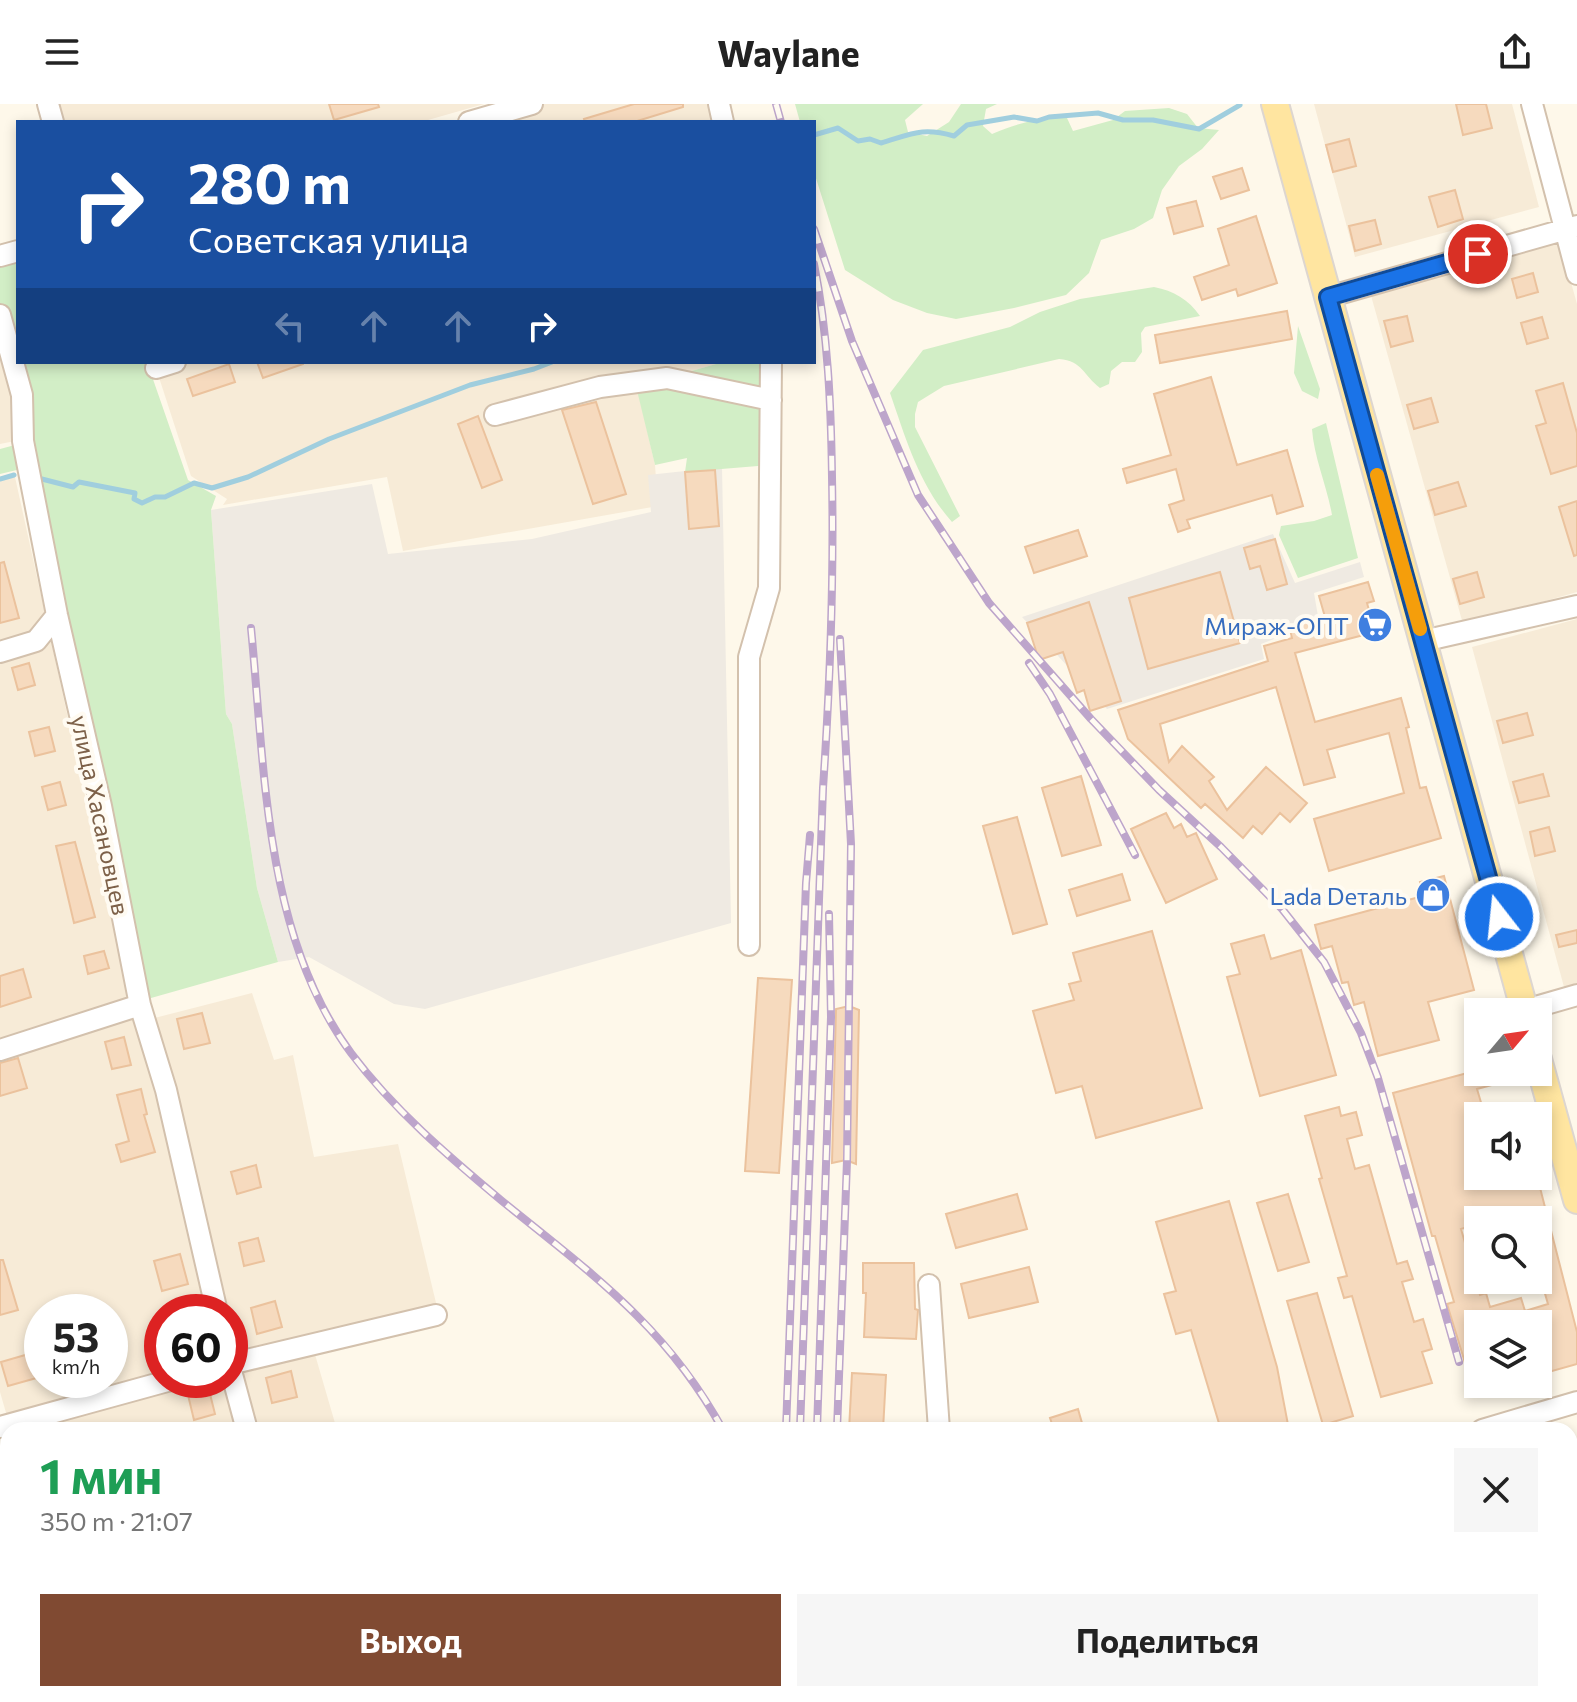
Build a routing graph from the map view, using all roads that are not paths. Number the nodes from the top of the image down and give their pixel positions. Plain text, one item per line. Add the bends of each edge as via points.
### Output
1 (532, 104) edge
2 (1275, 104) edge
3 (1532, 104) edge
4 (476, 120) edge
5 (1571, 228) edge
6 (1577, 274) edge
7 (1328, 297) junction
8 (0, 315) edge
9 (771, 364) edge
10 (771, 400) junction
11 (495, 415) dead end
12 (1577, 606) edge
13 (57, 615) junction
14 (1423, 641) junction
15 (0, 652) edge
16 (749, 945) dead end
17 (1577, 995) edge
18 (1521, 998) edge
19 (1552, 1003) edge
20 (140, 1005) junction
21 (0, 1050) edge
22 (1545, 1086) edge
23 (1577, 1200) edge
24 (929, 1285) dead end
25 (213, 1294) edge
26 (436, 1315) dead end
27 (248, 1361) edge
28 (144, 1387) edge
29 (239, 1398) edge
30 (1577, 1402) edge
31 (18, 1422) edge
32 (245, 1422) edge
33 (938, 1422) edge
34 (1509, 1422) edge

1 - 4 street
2 - 7 main road
3 - 5 street
5 - 6 street
5 - 7 street
7 - 14 main road
8 - 13 street, улица Хасановцев via 22,395 23,441
9 - 10 street
10 - 11 street via 667,378 600,387
10 - 16 street via 769,588 749,657
12 - 14 street
13 - 15 street via 36,641
13 - 20 street, улица Хасановцев
14 - 18 main road
17 - 19 street
20 - 21 street
20 - 25 street, улица Хасановцев via 166,1090
22 - 23 main road
24 - 33 street
26 - 27 street
28 - 31 street
29 - 32 street
30 - 34 street

